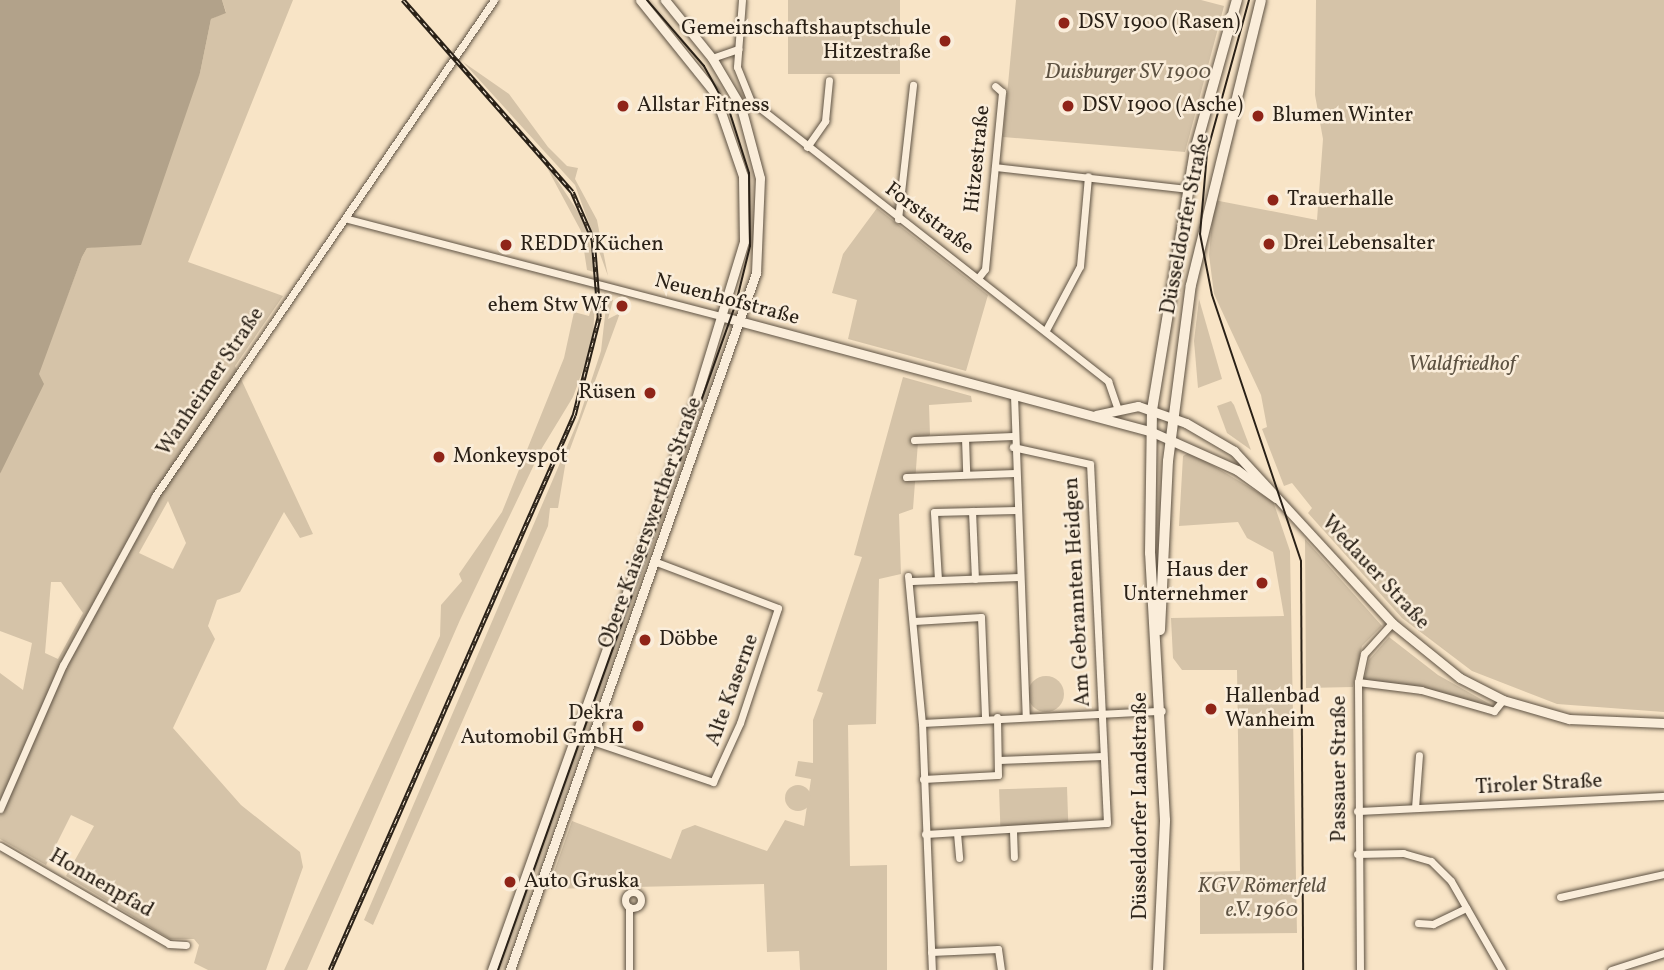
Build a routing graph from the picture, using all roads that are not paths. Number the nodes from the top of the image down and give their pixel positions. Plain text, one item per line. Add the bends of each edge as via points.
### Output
1 (494, 0) edge
2 (640, 0) edge
3 (665, 0) edge
4 (742, 0) edge
5 (1237, 0) edge
6 (1261, 0) edge
7 (738, 49) junction
8 (712, 58) junction
9 (829, 80) dead end
10 (913, 85) dead end
11 (995, 86) dead end
12 (807, 147) junction
13 (995, 167) junction
14 (1088, 176) junction
15 (1188, 188) junction
16 (348, 219) junction
17 (898, 219) junction
18 (978, 278) junction
19 (724, 317) junction
20 (741, 322) junction
21 (1046, 330) junction
22 (1014, 395) junction
23 (1117, 407) junction
24 (1152, 410) junction
25 (1096, 415) junction
26 (1173, 418) junction
27 (1117, 421) junction
28 (1150, 431) junction
29 (1013, 436) junction
30 (965, 438) junction
31 (1171, 439) junction
32 (914, 440) dead end
33 (1013, 447) junction
34 (1014, 473) junction
35 (966, 474) junction
36 (906, 477) dead end
37 (1016, 510) junction
38 (972, 511) junction
39 (1294, 512) junction
40 (656, 562) junction
41 (1019, 577) junction
42 (975, 579) junction
43 (938, 580) junction
44 (914, 621) junction
45 (1392, 623) junction
46 (1158, 641) junction
47 (1358, 682) junction
48 (1503, 700) junction
49 (1161, 710) junction
50 (1101, 712) junction
51 (1026, 716) junction
52 (985, 717) junction
53 (997, 717) junction
54 (922, 723) junction
55 (1664, 724) edge
56 (592, 740) junction
57 (1419, 755) dead end
58 (1103, 756) junction
59 (999, 760) junction
60 (923, 779) junction
61 (1664, 796) edge
62 (1415, 808) junction
63 (0, 809) edge
64 (1357, 811) junction
65 (1013, 831) junction
66 (957, 833) junction
67 (925, 834) junction
68 (0, 846) edge
69 (1357, 854) junction
70 (1014, 856) dead end
71 (959, 858) dead end
72 (1664, 874) edge
73 (1560, 897) dead end
74 (629, 907) dead end
75 (1466, 908) junction
76 (1418, 923) dead end
77 (186, 945) dead end
78 (931, 952) junction
79 (1664, 953) edge
80 (492, 970) edge
81 (510, 970) edge
82 (629, 970) edge
83 (932, 970) edge
84 (1000, 970) edge
85 (1158, 970) edge
86 (1360, 970) edge
87 (1502, 970) edge
88 (1611, 970) edge

1 - 16 street, Wanheimer Straße
2 - 19 street, Obere Kaiserswerther Straße via 714,92 736,149 746,207 740,267
3 - 8 street
4 - 7 street, Forststraße
5 - 15 main road, Düsseldorfer Straße
6 - 26 main road, Düsseldorfer Straße via 1210,192
7 - 8 street
7 - 12 street, Forststraße via 739,78 751,101
8 - 20 street, Obere Kaiserswerther Straße via 728,82 760,178 761,239
9 - 12 street via 825,121
10 - 17 street
11 - 13 street, Hitzestraße via 1002,92
12 - 17 street, Forststraße
13 - 14 street
13 - 18 street, Hitzestraße via 985,269
14 - 15 street
14 - 21 street via 1080,266
15 - 24 main road, Düsseldorfer Straße
16 - 19 street, Neuenhofstraße
16 - 63 street, Wanheimer Straße via 216,402 136,530 63,665
17 - 18 street, Forststraße
18 - 21 street, Forststraße
19 - 20 street, Neuenhofstraße
19 - 80 street, Obere Kaiserswerther Straße
20 - 22 street, Neuenhofstraße
20 - 40 street, Obere Kaiserswerther Straße
21 - 23 street, Forststraße via 1108,381
22 - 25 street, Neuenhofstraße
22 - 29 street
23 - 24 street
23 - 25 street
23 - 27 street
24 - 26 street, Wedauer Straße
24 - 28 main road, Düsseldorfer Landstraße
25 - 27 street, Neuenhofstraße
26 - 31 main road, Düsseldorfer Landstraße
26 - 39 street, Wedauer Straße via 1234,451
27 - 28 street, Neuenhofstraße
28 - 31 street, Neuenhofstraße
28 - 46 main road, Düsseldorfer Landstraße via 1150,553
29 - 30 street
29 - 33 street
30 - 32 street
30 - 35 street
31 - 39 street, Wedauer Straße via 1237,470
31 - 46 main road, Düsseldorfer Landstraße via 1166,591
33 - 34 street
33 - 50 street, Am Gebrannten Heidgen via 1090,464
34 - 35 street
34 - 37 street
35 - 36 street
37 - 38 street
37 - 41 street
38 - 42 street
38 - 43 street via 934,512
39 - 45 street, Wedauer Straße
40 - 56 street, Obere Kaiserswerther Straße
40 - 56 street, Alte Kaserne via 778,608 727,762 719,780 707,782
41 - 42 street
41 - 51 street
42 - 43 street
43 - 44 street via 910,579
44 - 52 street via 981,617
44 - 54 street
45 - 47 street, Passauer Straße via 1364,653
45 - 48 street, Wedauer Straße via 1460,678
46 - 49 main road, Düsseldorfer Landstraße
47 - 48 street, Wedauer Straße via 1420,690 1494,711
47 - 64 street, Passauer Straße
48 - 55 street, Wedauer Straße via 1569,719
49 - 50 street
49 - 85 main road, Düsseldorfer Landstraße via 1165,820
50 - 51 street
50 - 58 street, Am Gebrannten Heidgen
51 - 53 street
52 - 53 street
52 - 54 street
53 - 59 street
54 - 60 street
56 - 81 street, Obere Kaiserswerther Straße
57 - 62 street
58 - 59 street
58 - 65 street, Am Gebrannten Heidgen via 1105,826
59 - 60 street via 996,776
60 - 67 street
61 - 62 street, Tiroler Straße
62 - 64 street, Tiroler Straße
64 - 69 street, Passauer Straße
65 - 66 street, Am Gebrannten Heidgen
65 - 70 street
66 - 67 street, Am Gebrannten Heidgen
66 - 71 street
67 - 78 street
68 - 77 street, Honnenpfad via 169,944
69 - 75 street via 1403,853 1432,861
69 - 86 street, Passauer Straße
72 - 73 street
74 - 82 street
75 - 76 street via 1433,923
75 - 87 street
78 - 83 street
78 - 84 street via 998,949
79 - 88 street

